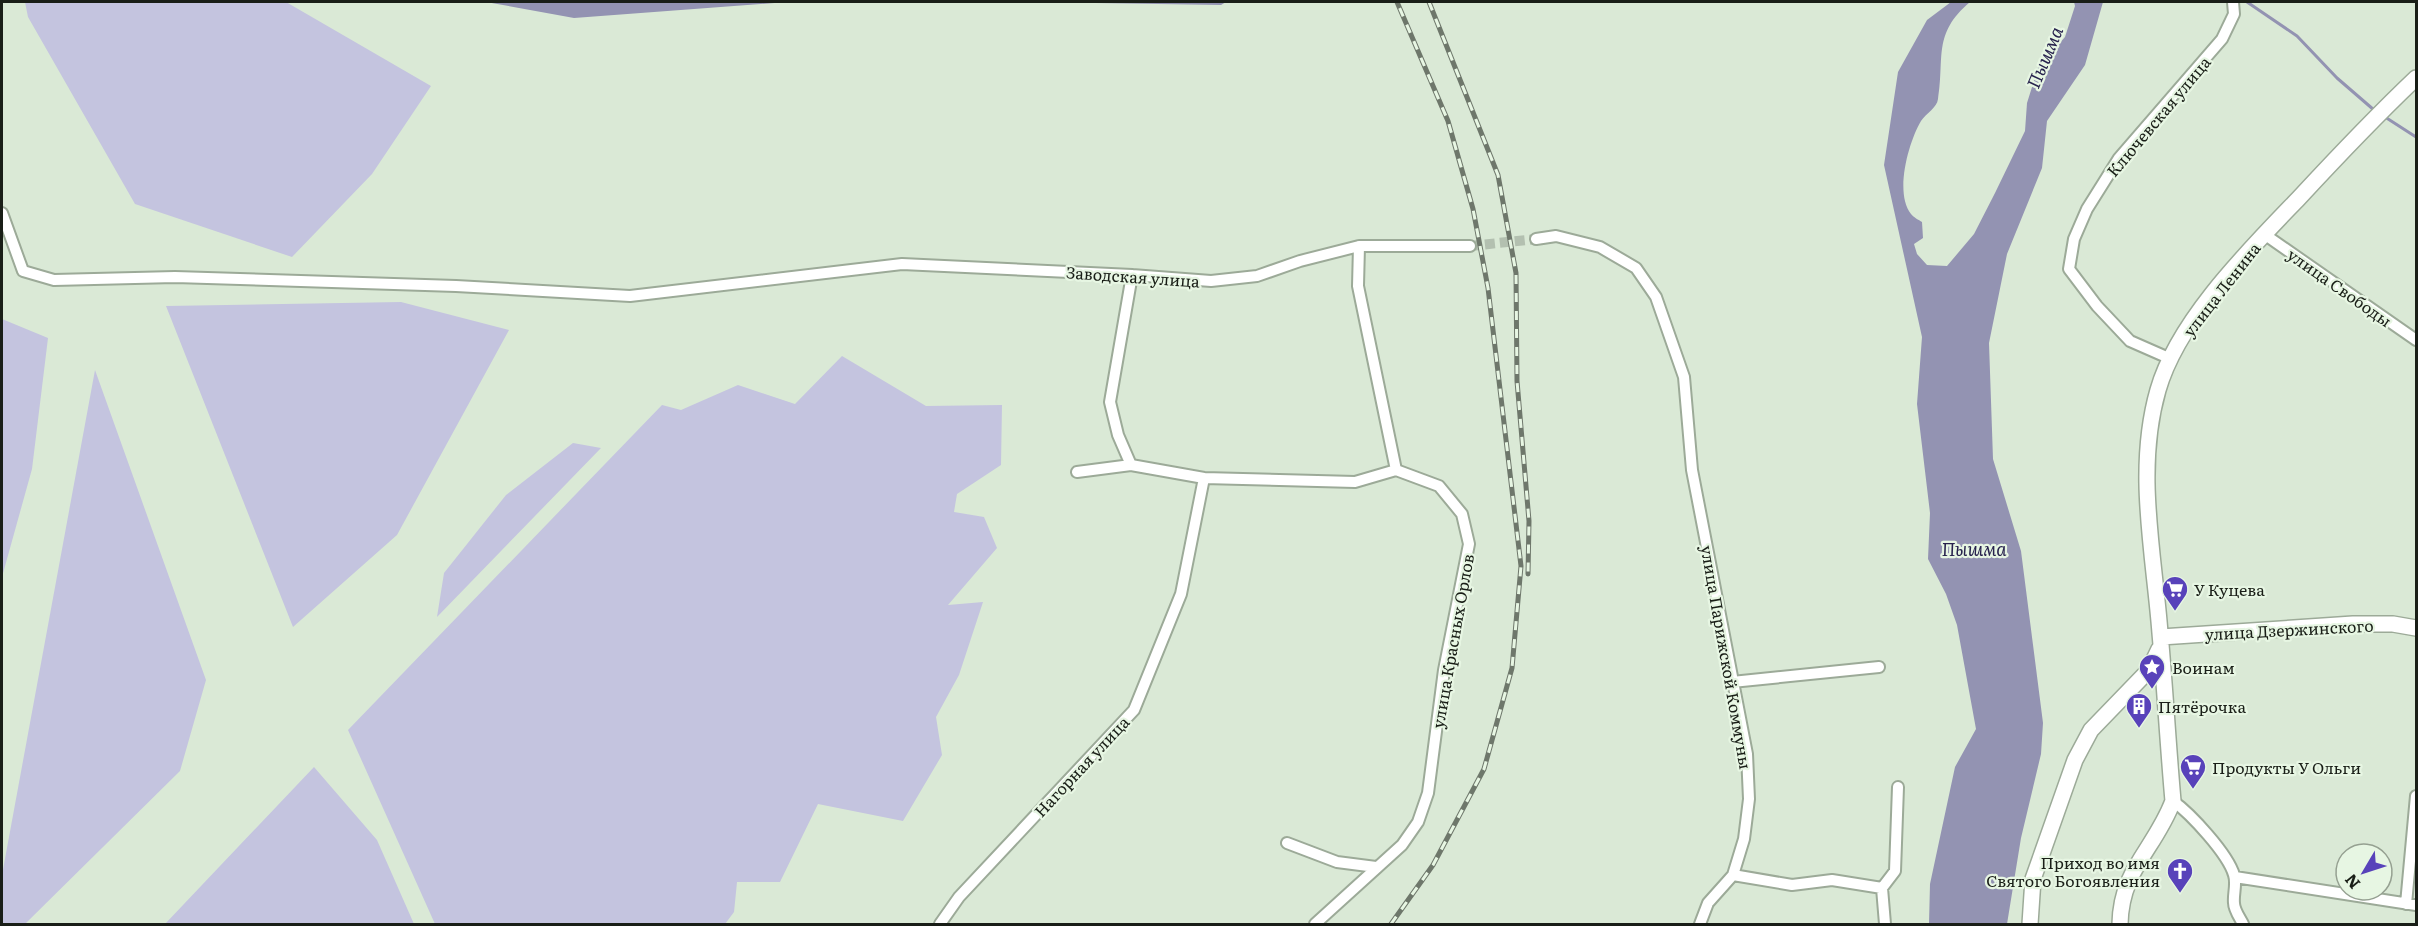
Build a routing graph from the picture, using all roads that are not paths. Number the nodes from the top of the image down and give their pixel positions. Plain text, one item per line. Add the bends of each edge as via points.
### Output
1 (2233, 2) edge
2 (2416, 78) edge
3 (2, 213) edge
4 (2264, 234) junction
5 (1536, 239) tunnel mouth
6 (1359, 246) junction
7 (1470, 246) tunnel mouth
8 (1132, 275) junction
9 (2416, 340) edge
10 (2171, 359) junction
11 (1131, 465) junction
12 (1396, 470) junction
13 (1077, 472) dead end
14 (1204, 478) junction
15 (2416, 628) edge
16 (2160, 641) junction
17 (1879, 667) dead end
18 (1732, 682) junction
19 (1898, 787) dead end
20 (2416, 796) edge
21 (2173, 801) junction
22 (1287, 843) dead end
23 (1376, 867) junction
24 (1733, 875) junction
25 (2235, 877) junction
26 (1882, 888) junction
27 (2411, 905) edge
28 (940, 924) edge
29 (1315, 924) edge
30 (1700, 924) edge
31 (1885, 924) edge
32 (2030, 924) edge
33 (2120, 924) edge
34 (2243, 924) edge

1 - 10 street, Ключевская улица via 2234,14 2222,39 2119,158 2087,209 2072,249 2069,268 2097,306 2130,341
2 - 4 main road, улица Ленина
3 - 8 street, Заводская улица via 23,272 54,280 175,278 456,286 630,296 902,264
4 - 9 street, улица Свободы
4 - 10 main road, улица Ленина via 2203,308
5 - 18 street, улица Парижской Коммуны via 1556,236 1600,247 1636,268 1656,297 1684,377 1692,470
6 - 7 street, Заводская улица
6 - 8 street, Заводская улица via 1257,276 1211,281
6 - 12 street via 1358,285
8 - 11 street via 1110,402
10 - 16 main road, улица Ленина via 2158,390 2149,435 2146,496
11 - 13 street
11 - 14 street
12 - 14 street via 1355,482
12 - 23 street, улица Красных Орлов via 1439,486 1462,514 1469,544 1444,670 1428,793 1418,822 1402,845
14 - 28 street, Нагорная улица via 1181,594 1134,710 959,897
15 - 16 main road, улица Дзержинского via 2353,624
16 - 21 main road, улица Ленина
16 - 32 main road via 2149,670 2091,730 2075,760 2033,879
17 - 18 street
18 - 24 street, улица Парижской Коммуны via 1747,754 1749,799 1744,839
19 - 26 street via 1895,871
20 - 27 street
21 - 25 street via 2189,813 2226,856
21 - 33 main road via 2131,873 2124,890
22 - 23 street via 1337,862
23 - 29 street, улица Красных Орлов
24 - 26 street via 1792,885 1832,880
24 - 30 street, улица Парижской Коммуны via 1708,903
25 - 27 street
25 - 34 street via 2234,906
26 - 31 street

